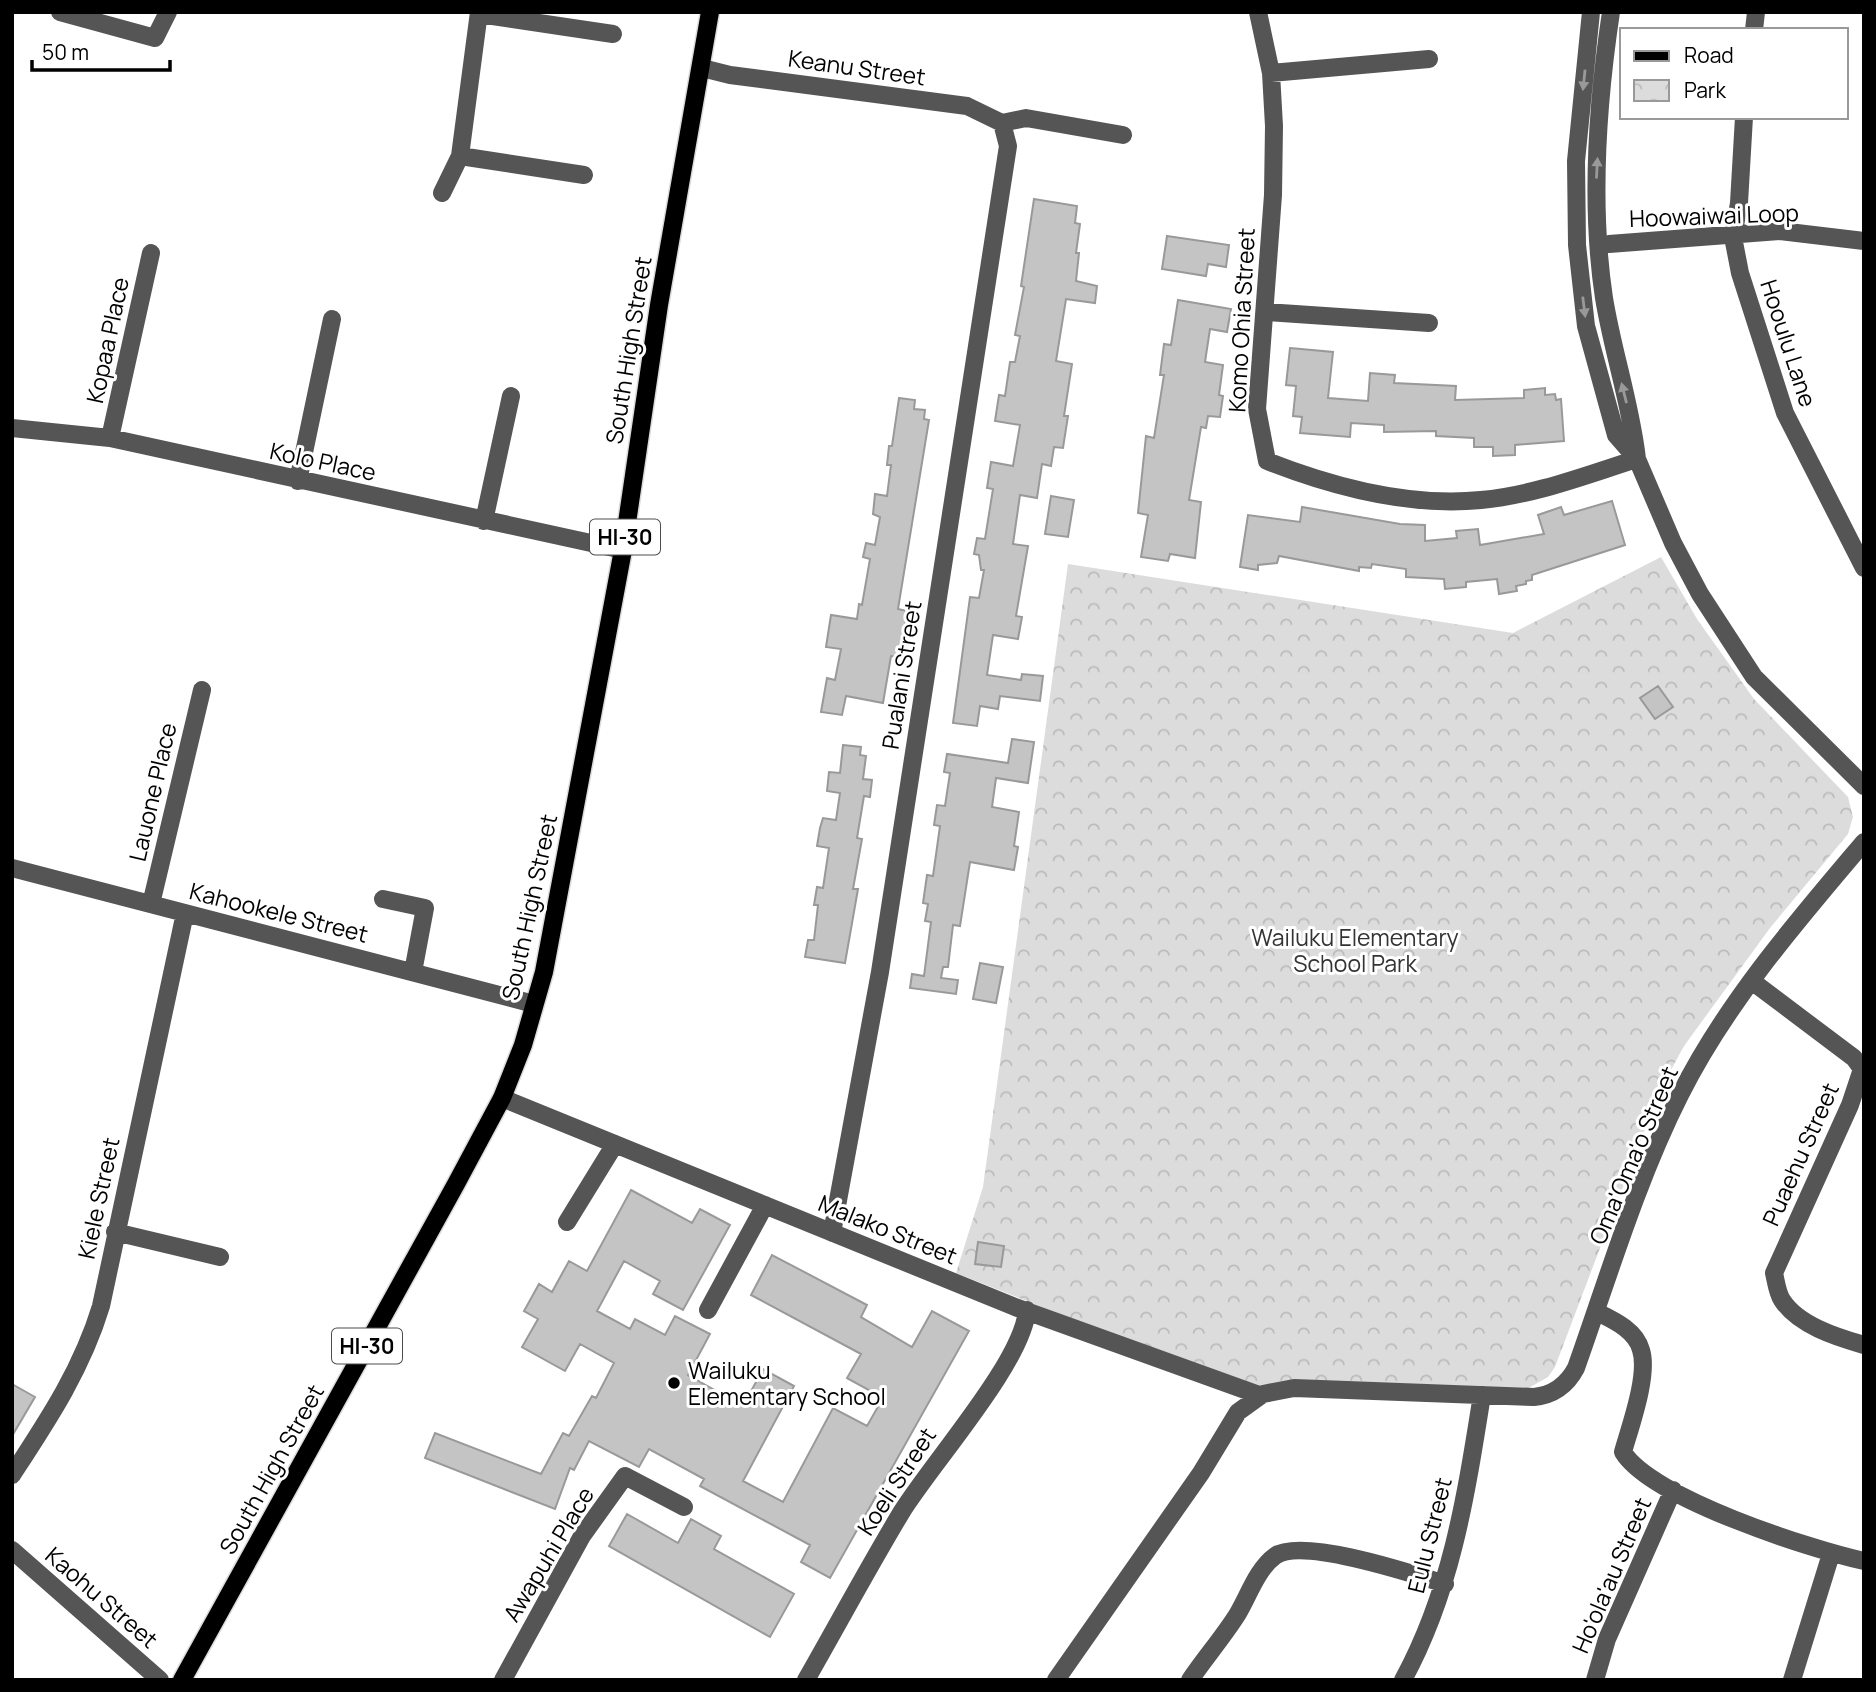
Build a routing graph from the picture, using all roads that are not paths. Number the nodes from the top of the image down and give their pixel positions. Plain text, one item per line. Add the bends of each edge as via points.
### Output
1 (60, 12) edge
2 (168, 12) edge
3 (710, 12) edge
4 (1258, 12) edge
5 (1591, 12) edge
6 (1611, 12) edge
7 (479, 13) edge
8 (613, 34) dead end
9 (1429, 60) dead end
10 (702, 68) junction
11 (1271, 73) junction
12 (1744, 119) edge
13 (1002, 123) junction
14 (1123, 135) dead end
15 (460, 156) junction
16 (584, 175) dead end
17 (442, 193) dead end
18 (1733, 237) junction
19 (1864, 241) edge
20 (1609, 244) dead end
21 (151, 253) dead end
22 (1265, 312) junction
23 (332, 319) dead end
24 (1429, 323) dead end
25 (511, 396) dead end
26 (12, 428) edge
27 (110, 438) junction
28 (1637, 459) junction
29 (298, 481) junction
30 (484, 521) junction
31 (623, 550) junction
32 (1864, 568) edge
33 (202, 690) dead end
34 (1864, 786) edge
35 (1864, 842) edge
36 (12, 868) edge
37 (383, 899) dead end
38 (150, 904) junction
39 (185, 913) junction
40 (413, 972) junction
41 (1753, 982) junction
42 (534, 1004) junction
43 (502, 1098) junction
44 (615, 1144) junction
45 (765, 1205) junction
46 (567, 1222) dead end
47 (115, 1232) junction
48 (832, 1233) junction
49 (220, 1257) dead end
50 (709, 1310) dead end
51 (1027, 1310) junction
52 (1597, 1312) junction
53 (1864, 1345) edge
54 (1259, 1395) junction
55 (1482, 1395) junction
56 (12, 1475) edge
57 (1673, 1490) junction
58 (684, 1507) dead end
59 (12, 1550) edge
60 (1831, 1554) junction
61 (1864, 1561) edge
62 (1446, 1584) junction
63 (160, 1680) edge
64 (182, 1680) edge
65 (503, 1680) edge
66 (806, 1680) edge
67 (1056, 1680) edge
68 (1190, 1680) edge
69 (1403, 1680) edge
70 (1594, 1680) edge
71 (1792, 1680) edge

1 - 2 street via 155,38
3 - 10 main road, HI-30
4 - 11 street, Komo Ohia Street
5 -> 28 street via 1576,161 1577,245 1586,326 1600,384 1616,435
28 -> 6 street via 1604,297 1599,233 1596,179
7 - 8 street
7 - 15 street
9 - 11 street
10 - 13 street, Keanu Street via 967,106
10 - 31 main road, South High Street / HI-30 via 659,305
11 - 22 street, Komo Ohia Street via 1273,195
12 - 18 street, Hooulu Lane
13 - 14 street via 1026,118
13 - 48 street, Pualani Street via 1008,146 968,412 880,972
15 - 16 street
15 - 17 street
18 - 19 street, Hoowaiwai Loop via 1780,232
18 - 20 street, Hoowaiwai Loop
18 - 32 street, Hooulu Lane via 1785,413
21 - 27 street, Kopaa Place
22 - 24 street
22 - 28 street, Komo Ohia Street via 1257,409 1267,461 1324,483 1417,498 1480,500 1538,490
23 - 29 street
25 - 30 street
26 - 27 street, Kolo Place
27 - 29 street, Kolo Place
28 - 34 street via 1700,594 1754,677
29 - 30 street, Kolo Place
30 - 31 street, Kolo Place
31 - 42 main road, South High Street / HI-30 via 544,972
33 - 38 street, Lauone Place
35 - 41 street, Oma'Oma'o Street
36 - 38 street, Kahookele Street
37 - 40 street via 425,908
38 - 39 street, Kahookele Street
39 - 40 street, Kahookele Street
39 - 47 street, Kiele Street
40 - 42 street, Kahookele Street
41 - 52 street, Oma'Oma'o Street via 1719,1026 1679,1096
41 - 53 street, Puaehu Street via 1854,1058 1862,1069 1774,1273 1780,1297 1795,1316
42 - 43 main road, South High Street / HI-30
43 - 44 street, Malako Street
43 - 64 main road, South High Street / HI-30
44 - 45 street, Malako Street
44 - 46 street
45 - 48 street, Malako Street
45 - 50 street
47 - 49 street
47 - 56 street, Kiele Street via 90,1340 66,1393
48 - 51 street, Malako Street
51 - 54 street, Malako Street
51 - 66 street, Koeli Street via 1009,1360 902,1511
52 - 55 street, Oma'Oma'o Street via 1576,1368 1564,1385 1545,1395
52 - 57 street, Ho'ola'au Street via 1631,1333 1641,1349 1642,1376 1623,1452 1640,1473
54 - 55 street via 1286,1388
54 - 67 street via 1233,1418 1201,1473
55 - 62 street, Eulu Street via 1462,1521
57 - 60 street, Ho'ola'au Street via 1766,1532
57 - 70 street, Ho'ola'au Street via 1607,1639
58 - 65 street, Awapuhi Place via 625,1476 582,1536
59 - 63 street, Kaohu Street
60 - 61 street, Ho'ola'au Street
60 - 71 street
62 - 68 street via 1362,1560 1287,1551 1266,1566
62 - 69 street, Eulu Street via 1425,1640

